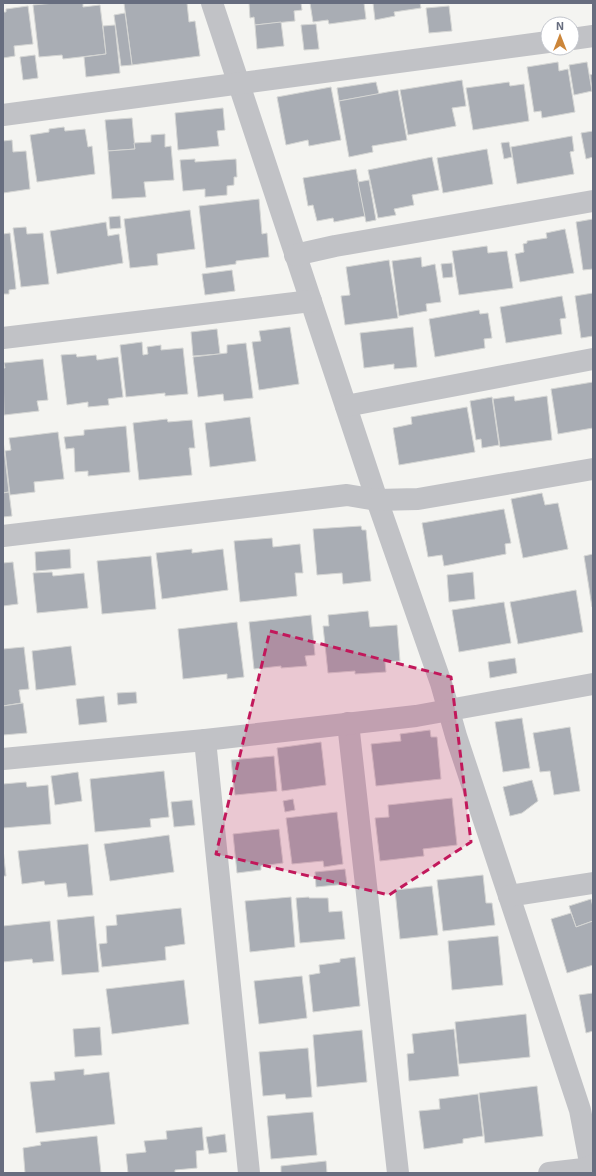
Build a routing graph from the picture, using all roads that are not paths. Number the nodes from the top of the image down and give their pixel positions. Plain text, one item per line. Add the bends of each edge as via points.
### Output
1 (212, 3) edge
2 (593, 36) edge
3 (580, 38) edge
4 (540, 43) edge
5 (238, 83) junction
6 (3, 115) edge
7 (593, 201) edge
8 (295, 255) junction
9 (311, 301) junction
10 (3, 338) edge
11 (593, 359) edge
12 (346, 406) junction
13 (593, 469) edge
14 (377, 500) junction
15 (3, 536) edge
16 (593, 684) edge
17 (448, 711) junction
18 (348, 723) junction
19 (206, 740) junction
20 (3, 759) edge
21 (593, 883) edge
22 (509, 896) junction
23 (592, 1168) edge
24 (249, 1173) edge
25 (398, 1173) edge
26 (549, 1173) edge

1 - 5 street
2 - 3 street
4 - 5 street
5 - 6 street
5 - 8 street
7 - 8 street
8 - 9 street
9 - 10 street
9 - 12 street
11 - 12 street
12 - 14 street
13 - 14 street via 418,499
14 - 15 street via 347,495
14 - 17 street via 441,683
16 - 17 street
17 - 18 street
17 - 22 street
18 - 19 street
18 - 25 street
19 - 20 street
19 - 24 street
21 - 22 street
22 - 23 street via 580,1110
23 - 26 street

